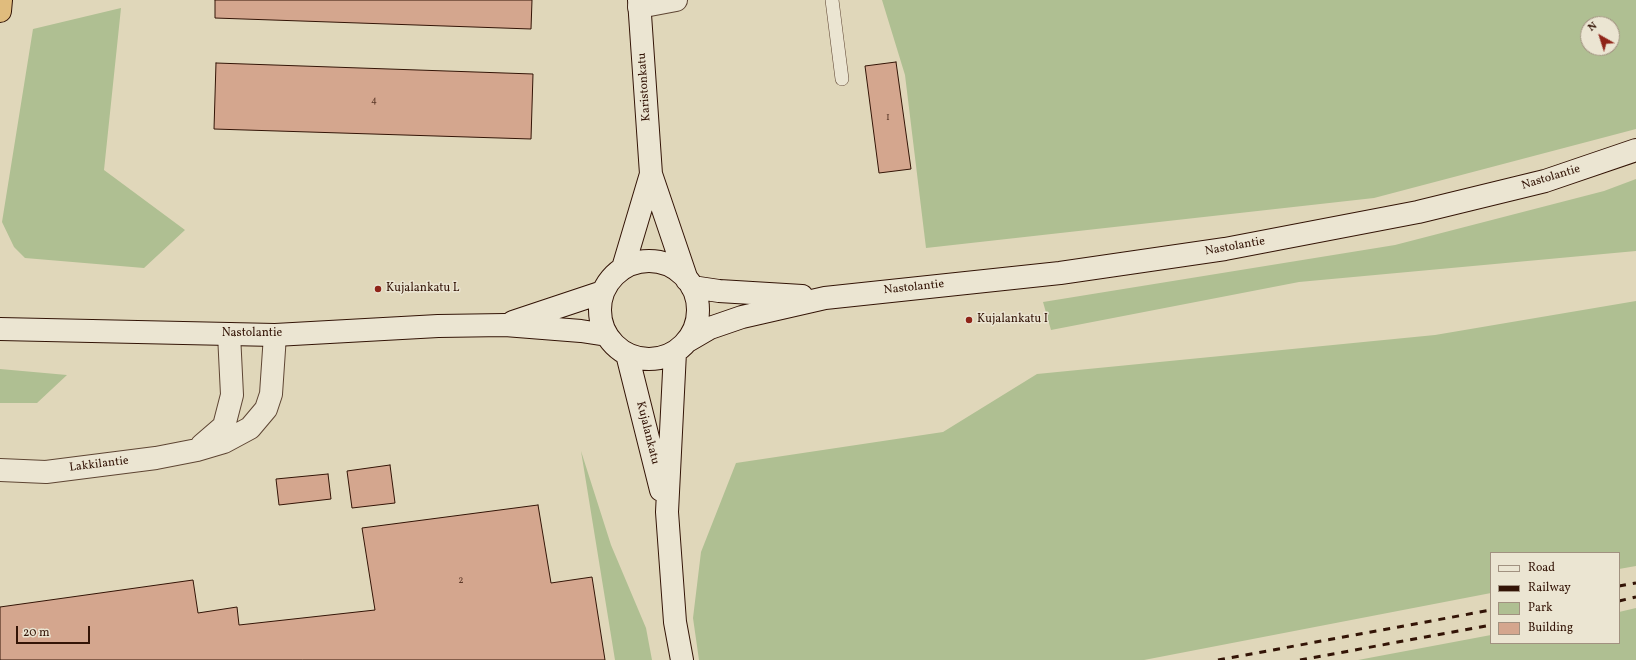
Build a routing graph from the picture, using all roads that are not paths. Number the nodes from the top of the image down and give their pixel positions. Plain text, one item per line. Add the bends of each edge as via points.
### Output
1 (1, 0) edge
2 (676, 0) edge
3 (832, 0) edge
4 (639, 3) edge
5 (0, 11) edge
6 (842, 79) dead end
7 (1636, 150) edge
8 (651, 174) junction
9 (623, 268) junction
10 (689, 283) junction
11 (603, 292) junction
12 (826, 298) junction
13 (505, 325) junction
14 (0, 329) edge
15 (229, 334) junction
16 (275, 335) junction
17 (606, 335) junction
18 (680, 347) junction
19 (627, 354) junction
20 (197, 450) junction
21 (0, 470) edge
22 (667, 512) junction
23 (682, 660) edge

1 - 5 highway
2 - 4 main road
3 - 6 lane
4 - 8 main road, Karistonkatu
7 - 12 main road, Nastolantie via 1545,181 1426,210 1225,249 1060,273
8 - 9 main road, Karistonkatu
8 - 10 main road, Karistonkatu
9 - 10 main road via 636,262 664,264 677,270
9 - 11 main road via 615,274
10 - 12 main road, Nastolantie via 719,291
10 - 18 main road via 698,309 692,332
11 - 13 main road, Nastolantie
11 - 17 main road via 600,314
12 - 18 main road, Nastolantie via 742,317 710,328
13 - 16 main road, Nastolantie
13 - 17 main road, Nastolantie
14 - 15 main road, Nastolantie
15 - 16 main road, Nastolantie
15 - 20 main road via 232,395 224,426
16 - 20 main road, Lakkilantie via 271,394 266,409 250,428 224,442
17 - 19 main road via 619,350
18 - 19 main road via 664,357 651,359
18 - 22 main road, Kujalankatu
19 - 22 main road, Kujalankatu
20 - 21 main road, Lakkilantie via 156,458 46,472
22 - 23 main road, Kujalankatu via 675,622

